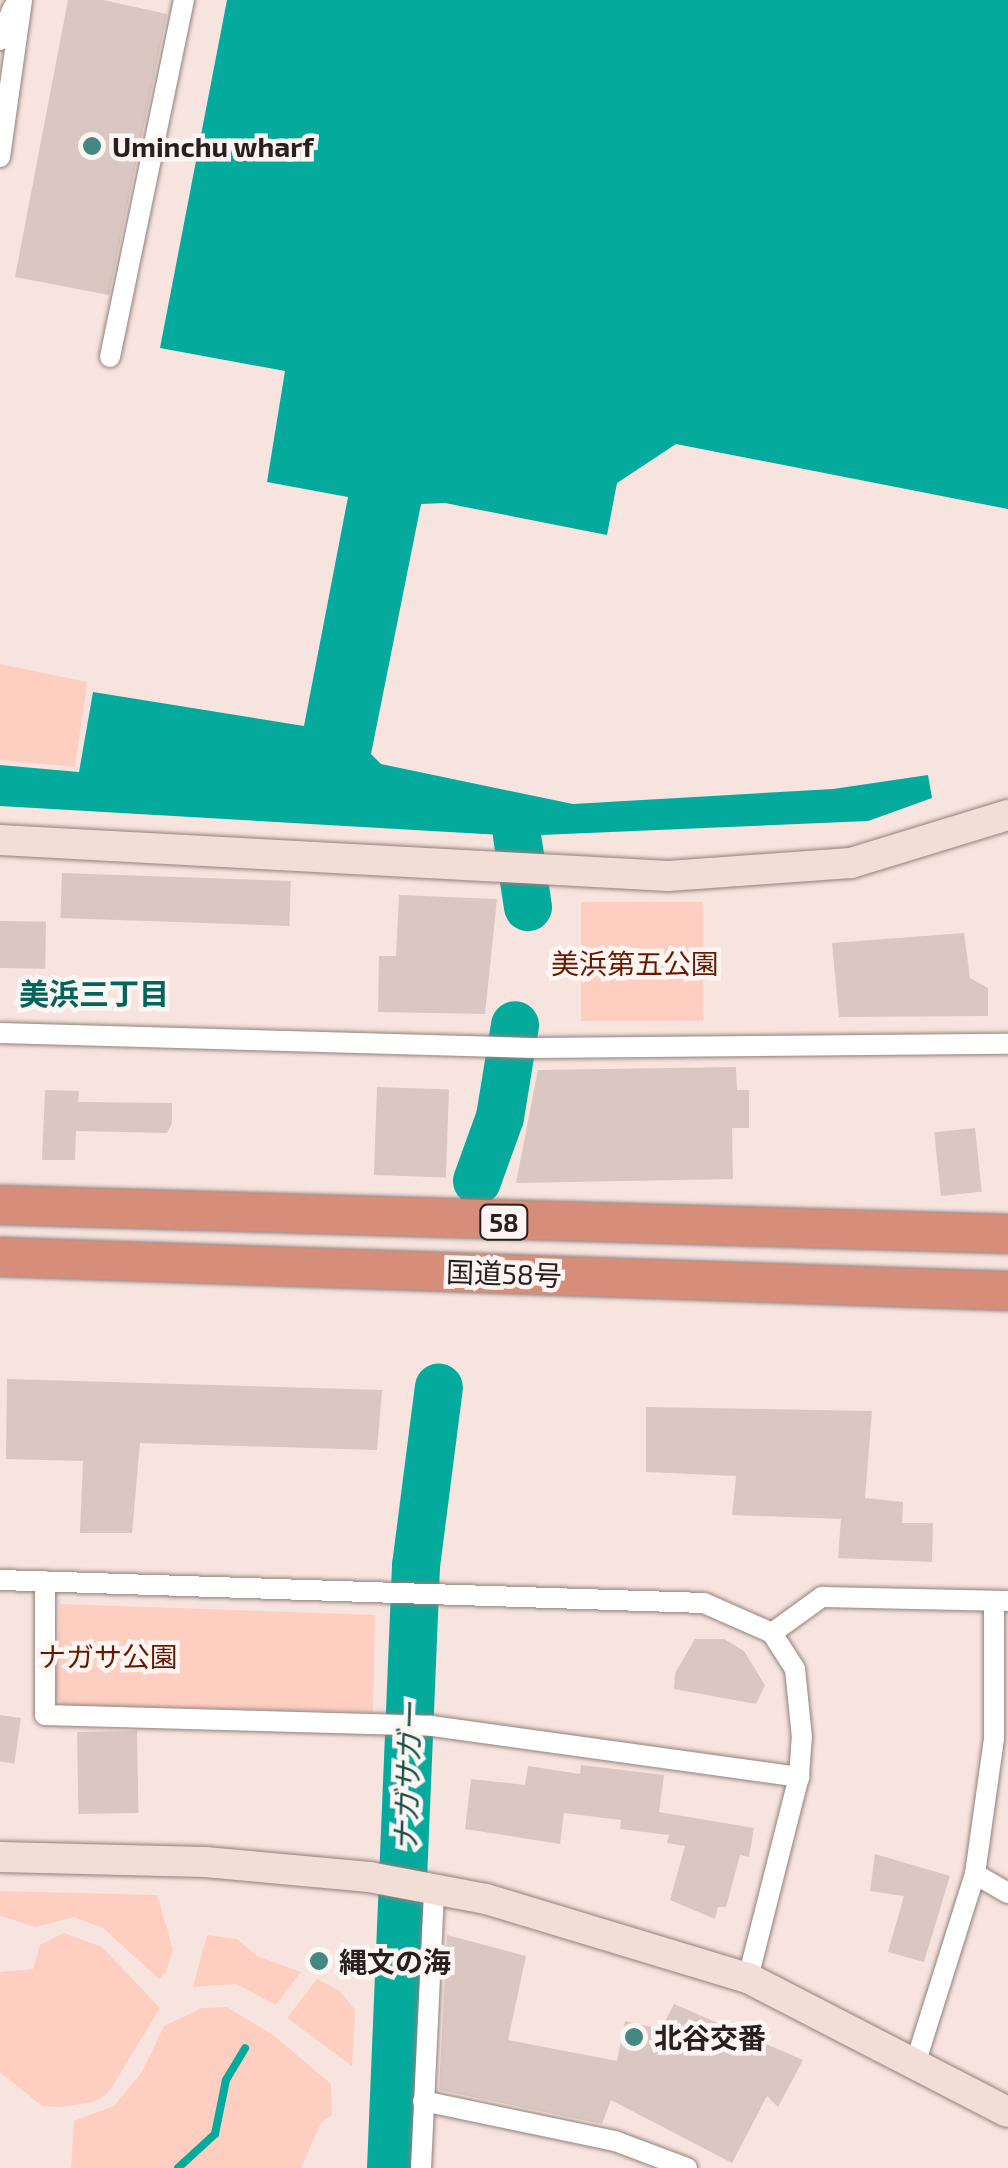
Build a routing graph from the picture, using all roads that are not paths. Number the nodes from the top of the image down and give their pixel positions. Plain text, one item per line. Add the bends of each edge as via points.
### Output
1 (18, 0) edge
2 (184, 0) edge
3 (0, 40) edge
4 (0, 156) edge
5 (110, 357) dead end
6 (1008, 814) edge
7 (0, 840) edge
8 (0, 1033) edge
9 (1008, 1044) edge
10 (0, 1205) edge
11 (1008, 1234) edge
12 (0, 1256) edge
13 (1008, 1291) edge
14 (0, 1580) edge
15 (46, 1581) junction
16 (1001, 1601) edge
17 (772, 1632) junction
18 (1001, 1740) edge
19 (799, 1777) junction
20 (0, 1857) edge
21 (975, 1874) junction
22 (432, 1890) junction
23 (1008, 1893) edge
24 (748, 1978) junction
25 (916, 2061) junction
26 (422, 2101) junction
27 (1008, 2112) edge
28 (421, 2168) edge
29 (688, 2168) edge

1 - 3 street
1 - 4 street
2 - 5 street
6 - 7 street via 851,863 668,876
8 - 9 street via 534,1048
10 - 11 highway, 国道58号 / 58
12 - 13 highway, 国道58号 / 58
14 - 15 street
15 - 17 street via 704,1603
15 - 19 street via 44,1715 432,1726
16 - 17 street via 822,1596
16 - 18 street
17 - 19 street via 795,1670 803,1710
18 - 21 street
19 - 24 street
20 - 22 street via 205,1862
21 - 23 street
21 - 25 street
22 - 24 street via 486,1899
22 - 26 street
24 - 25 street
25 - 27 street
26 - 28 street
26 - 29 street via 616,2141

